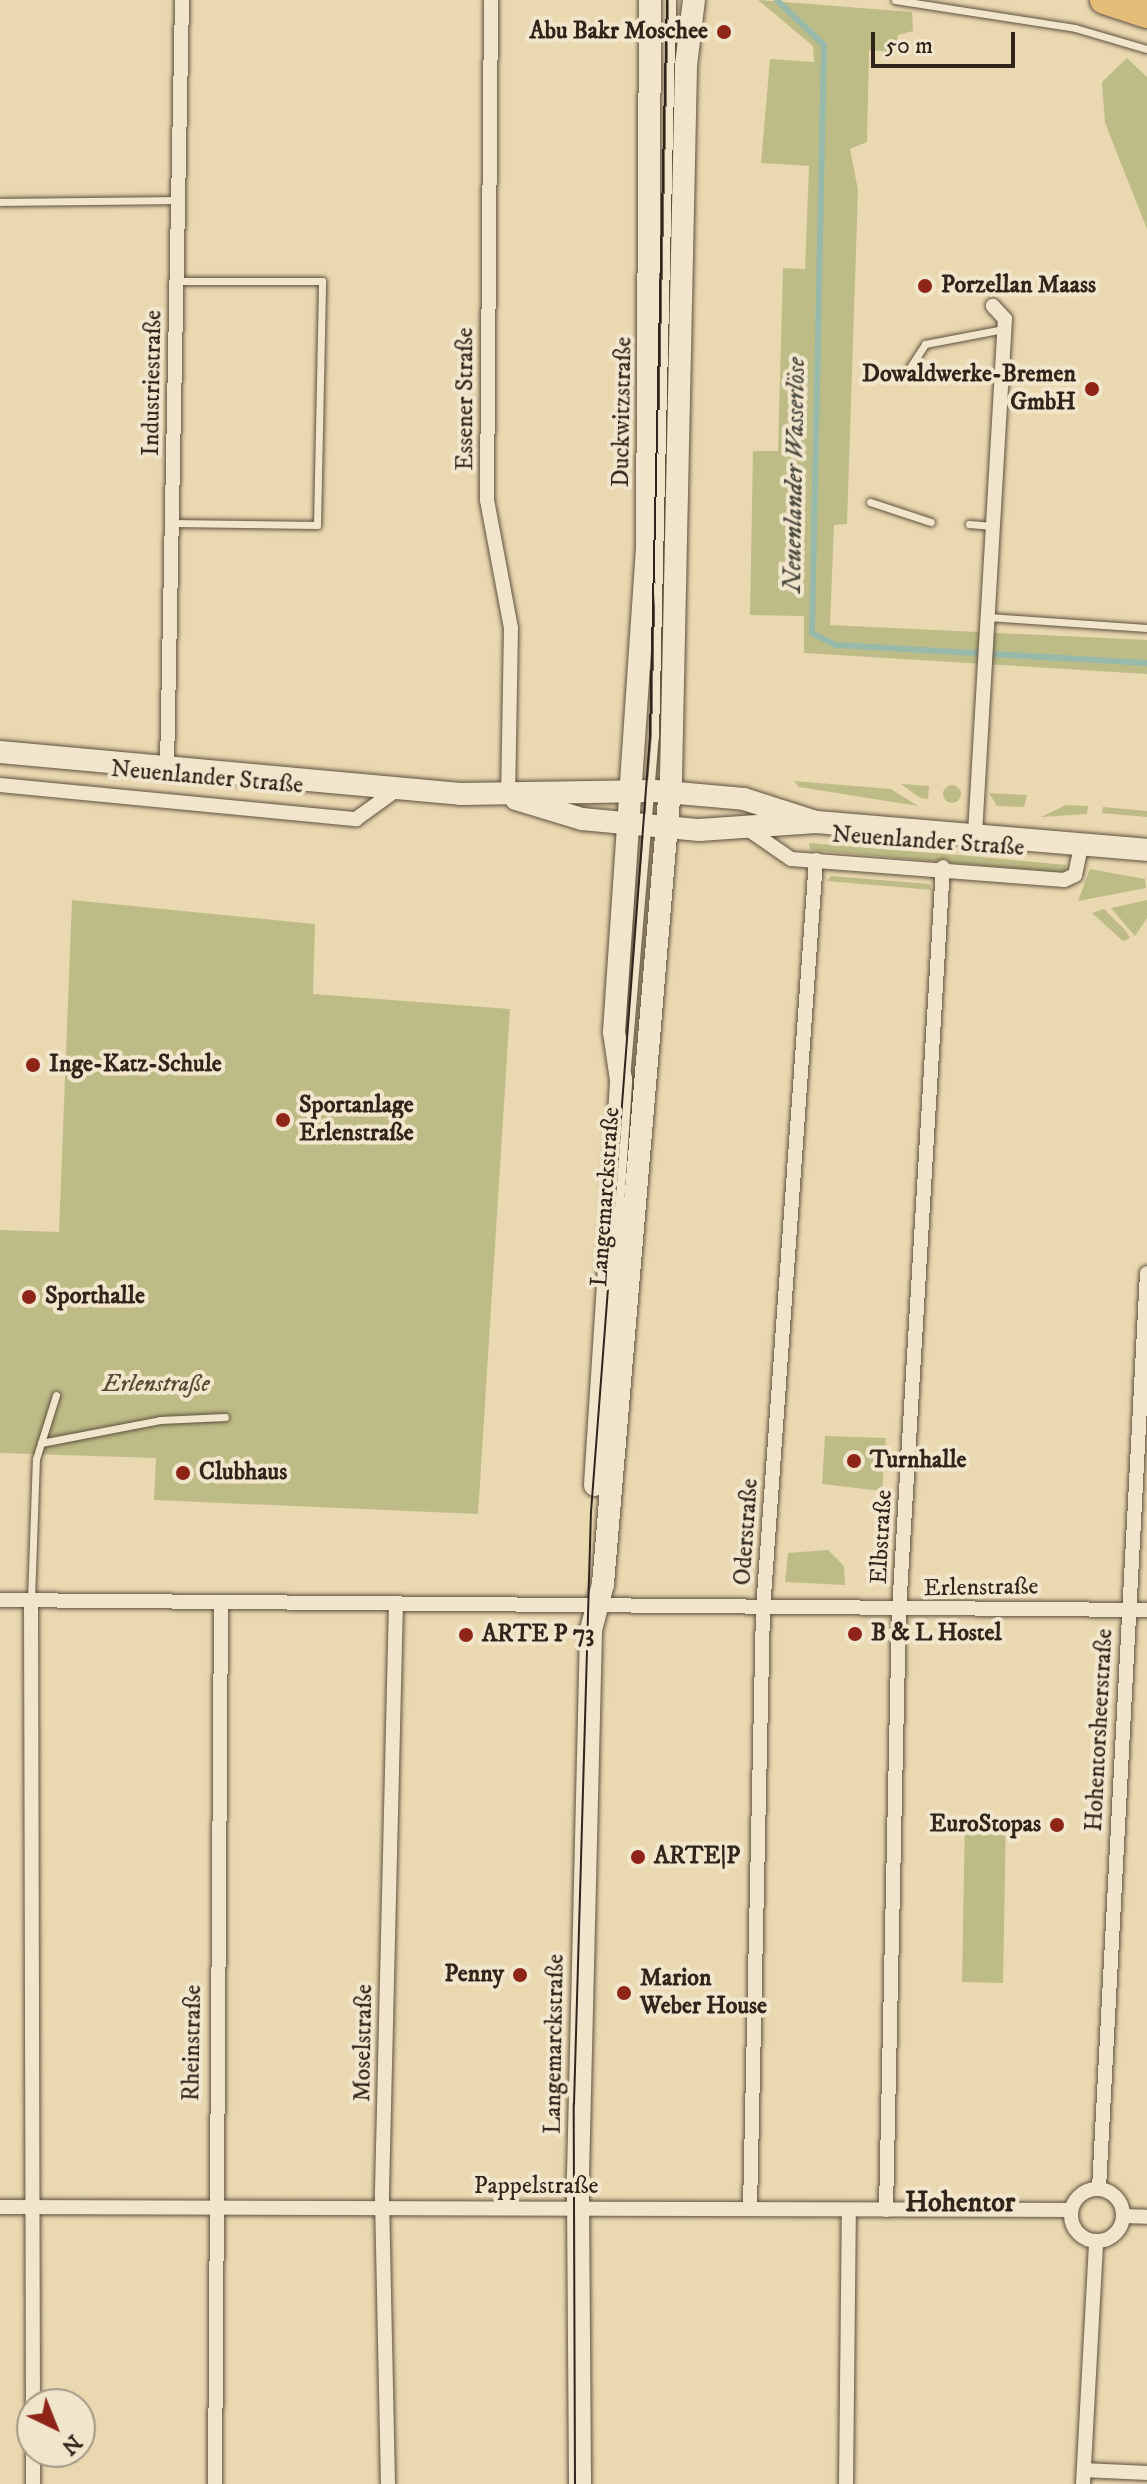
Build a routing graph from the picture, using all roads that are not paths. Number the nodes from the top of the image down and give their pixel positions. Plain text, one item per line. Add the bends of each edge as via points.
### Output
1 (182, 0) edge
2 (491, 0) edge
3 (650, 0) edge
4 (672, 0) edge
5 (694, 0) edge
6 (895, 0) edge
7 (1104, 0) edge
8 (929, 5) junction
9 (1147, 14) edge
10 (931, 15) dead end
11 (1147, 49) edge
12 (178, 200) junction
13 (0, 202) edge
14 (177, 281) junction
15 (993, 306) dead end
16 (1004, 329) junction
17 (905, 375) dead end
18 (870, 502) dead end
19 (931, 522) dead end
20 (172, 523) junction
21 (969, 524) dead end
22 (993, 526) junction
23 (987, 624) junction
24 (1147, 628) edge
25 (0, 752) edge
26 (167, 767) junction
27 (0, 785) edge
28 (399, 788) junction
29 (651, 791) junction
30 (508, 796) junction
31 (816, 822) junction
32 (648, 826) junction
33 (752, 832) junction
34 (975, 834) junction
35 (1082, 843) junction
36 (1147, 850) edge
37 (816, 860) junction
38 (943, 867) junction
39 (630, 1075) junction
40 (1147, 1273) edge
41 (56, 1395) dead end
42 (225, 1417) dead end
43 (41, 1443) junction
44 (0, 1600) edge
45 (31, 1600) junction
46 (221, 1602) junction
47 (396, 1603) junction
48 (594, 1605) junction
49 (763, 1610) junction
50 (1129, 1610) junction
51 (1147, 1610) edge
52 (899, 1611) junction
53 (1099, 2189) junction
54 (0, 2207) edge
55 (33, 2207) junction
56 (213, 2208) junction
57 (578, 2208) junction
58 (385, 2209) junction
59 (750, 2209) junction
60 (849, 2210) junction
61 (886, 2210) junction
62 (1071, 2210) junction
63 (1123, 2216) junction
64 (1147, 2217) edge
65 (1096, 2241) junction
66 (33, 2388) edge
67 (1147, 2473) edge
68 (1084, 2477) edge
69 (215, 2484) edge
70 (388, 2484) edge
71 (580, 2484) edge
72 (846, 2484) edge

1 - 12 street, Industriestraße
2 - 30 street, Essener Straße via 487,500 511,628
3 - 29 main road, Duckwitzstraße
4 - 29 lane
5 - 29 main road, Duckwitzstraße via 686,65
6 - 8 lane
7 - 9 highway
8 - 10 lane
8 - 11 lane via 1075,28
12 - 13 lane
12 - 14 street, Industriestraße
14 - 20 street, Industriestraße
14 - 20 lane via 322,281 317,525
15 - 16 street
16 - 17 lane via 925,344
16 - 22 street
18 - 19 lane
20 - 26 street, Industriestraße
21 - 22 lane
22 - 23 street
23 - 24 lane
23 - 34 street
25 - 26 main road, Neuenlander Straße
26 - 28 main road, Neuenlander Straße
27 - 28 street, Neuenlander Straße via 356,819
28 - 30 main road, Neuenlander Straße
29 - 30 main road, Neuenlander Straße
29 - 31 main road, Neuenlander Straße via 744,799
29 - 32 main road, Duckwitzstraße
29 - 32 main road, Langemarckstraße
30 - 32 main road, Neuenlander Straße via 582,819
31 - 33 main road, Neuenlander Straße
31 - 34 main road, Neuenlander Straße
32 - 33 main road, Neuenlander Straße
32 - 39 main road, Langemarckstraße
32 - 39 main road, Langemarckstraße via 614,1032
33 - 37 street, Neuenlander Straße via 791,859
34 - 35 main road, Neuenlander Straße
35 - 36 main road, Neuenlander Straße
35 - 38 street, Neuenlander Straße via 1075,875 1064,880
37 - 38 street, Neuenlander Straße
37 - 49 street, Oderstraße
38 - 52 street, Elbstraße
39 - 48 main road, Langemarckstraße via 589,1583
40 - 50 street, Hohentorsheerstraße
41 - 43 lane
42 - 43 lane via 160,1420
43 - 45 lane
44 - 45 street, Erlenstraße
45 - 46 street, Erlenstraße
45 - 55 street
46 - 47 street, Erlenstraße
46 - 56 street, Rheinstraße
47 - 48 street, Erlenstraße
47 - 58 street, Moselstraße
48 - 49 street, Erlenstraße
48 - 57 main road, Langemarckstraße
49 - 52 street, Erlenstraße
49 - 59 street, Oderstraße
50 - 51 street, Erlenstraße
50 - 52 street, Erlenstraße
50 - 53 street, Hohentorsheerstraße
52 - 61 street, Elbstraße
53 - 62 street via 1079,2197
53 - 63 street via 1118,2199
54 - 55 street, Pappelstraße
55 - 56 street, Pappelstraße
55 - 66 street
56 - 58 street, Pappelstraße
56 - 69 street, Rheinstraße
57 - 58 street, Pappelstraße
57 - 59 street, Pappelstraße
57 - 71 main road, Langemarckstraße
58 - 70 street, Moselstraße
59 - 60 street, Pappelstraße
60 - 61 street, Pappelstraße
60 - 72 street
61 - 62 street, Pappelstraße
62 - 65 street via 1077,2232
63 - 64 street
63 - 65 street via 1116,2234
65 - 68 street
67 - 68 street

